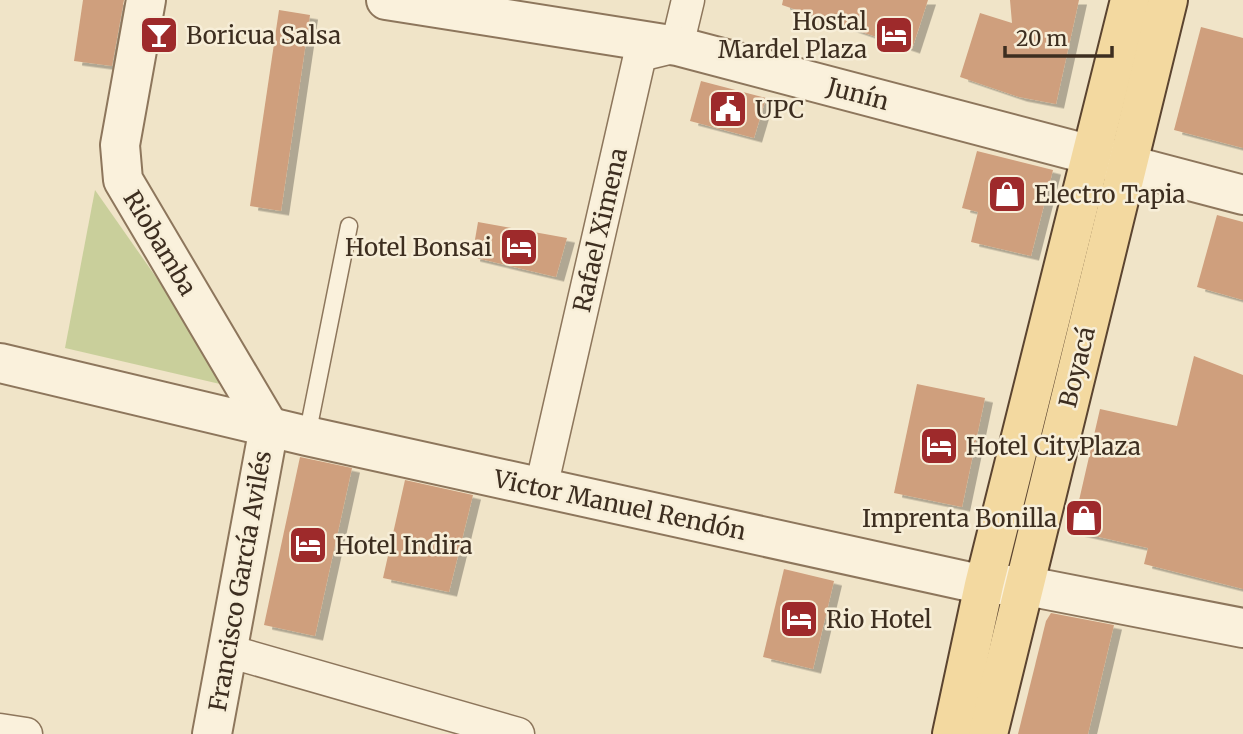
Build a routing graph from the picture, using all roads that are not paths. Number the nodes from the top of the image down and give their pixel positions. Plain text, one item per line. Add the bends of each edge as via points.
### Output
1 (146, 0) edge
2 (386, 0) edge
3 (688, 0) edge
4 (1147, 0) edge
5 (1168, 0) edge
6 (1135, 13) edge
7 (677, 46) junction
8 (1127, 80) dead end
9 (1108, 160) junction
10 (1243, 195) edge
11 (349, 226) dead end
12 (0, 363) edge
13 (268, 427) junction
14 (307, 436) junction
15 (541, 488) junction
16 (1014, 535) dead end
17 (1003, 586) junction
18 (1243, 628) edge
19 (228, 651) junction
20 (0, 730) edge
21 (26, 734) edge
22 (212, 734) edge
23 (518, 734) edge
24 (952, 734) edge
25 (988, 734) edge

1 - 13 street, Riobamba via 120,145 123,180
2 - 7 street, Junín
3 - 7 street
4 - 6 lane, Boyacá
5 - 9 main road, Boyacá
6 - 9 main road, Boyacá
7 - 9 street, Junín
7 - 15 street, Rafael Ximena via 640,55
8 - 9 lane, Boyacá
9 - 10 street, Junín
9 - 16 lane, Boyacá via 1045,393
9 - 17 main road, Boyacá
11 - 14 lane
12 - 13 street, Victor Manuel Rendón
13 - 14 street, Victor Manuel Rendón
13 - 19 street, Francisco García Avilés
14 - 15 street, Victor Manuel Rendón
15 - 17 street, Victor Manuel Rendón
17 - 18 street, Victor Manuel Rendón
17 - 24 main road, Boyacá
17 - 25 main road, Boyacá
19 - 22 street, Francisco García Avilés
19 - 23 street
20 - 21 street

